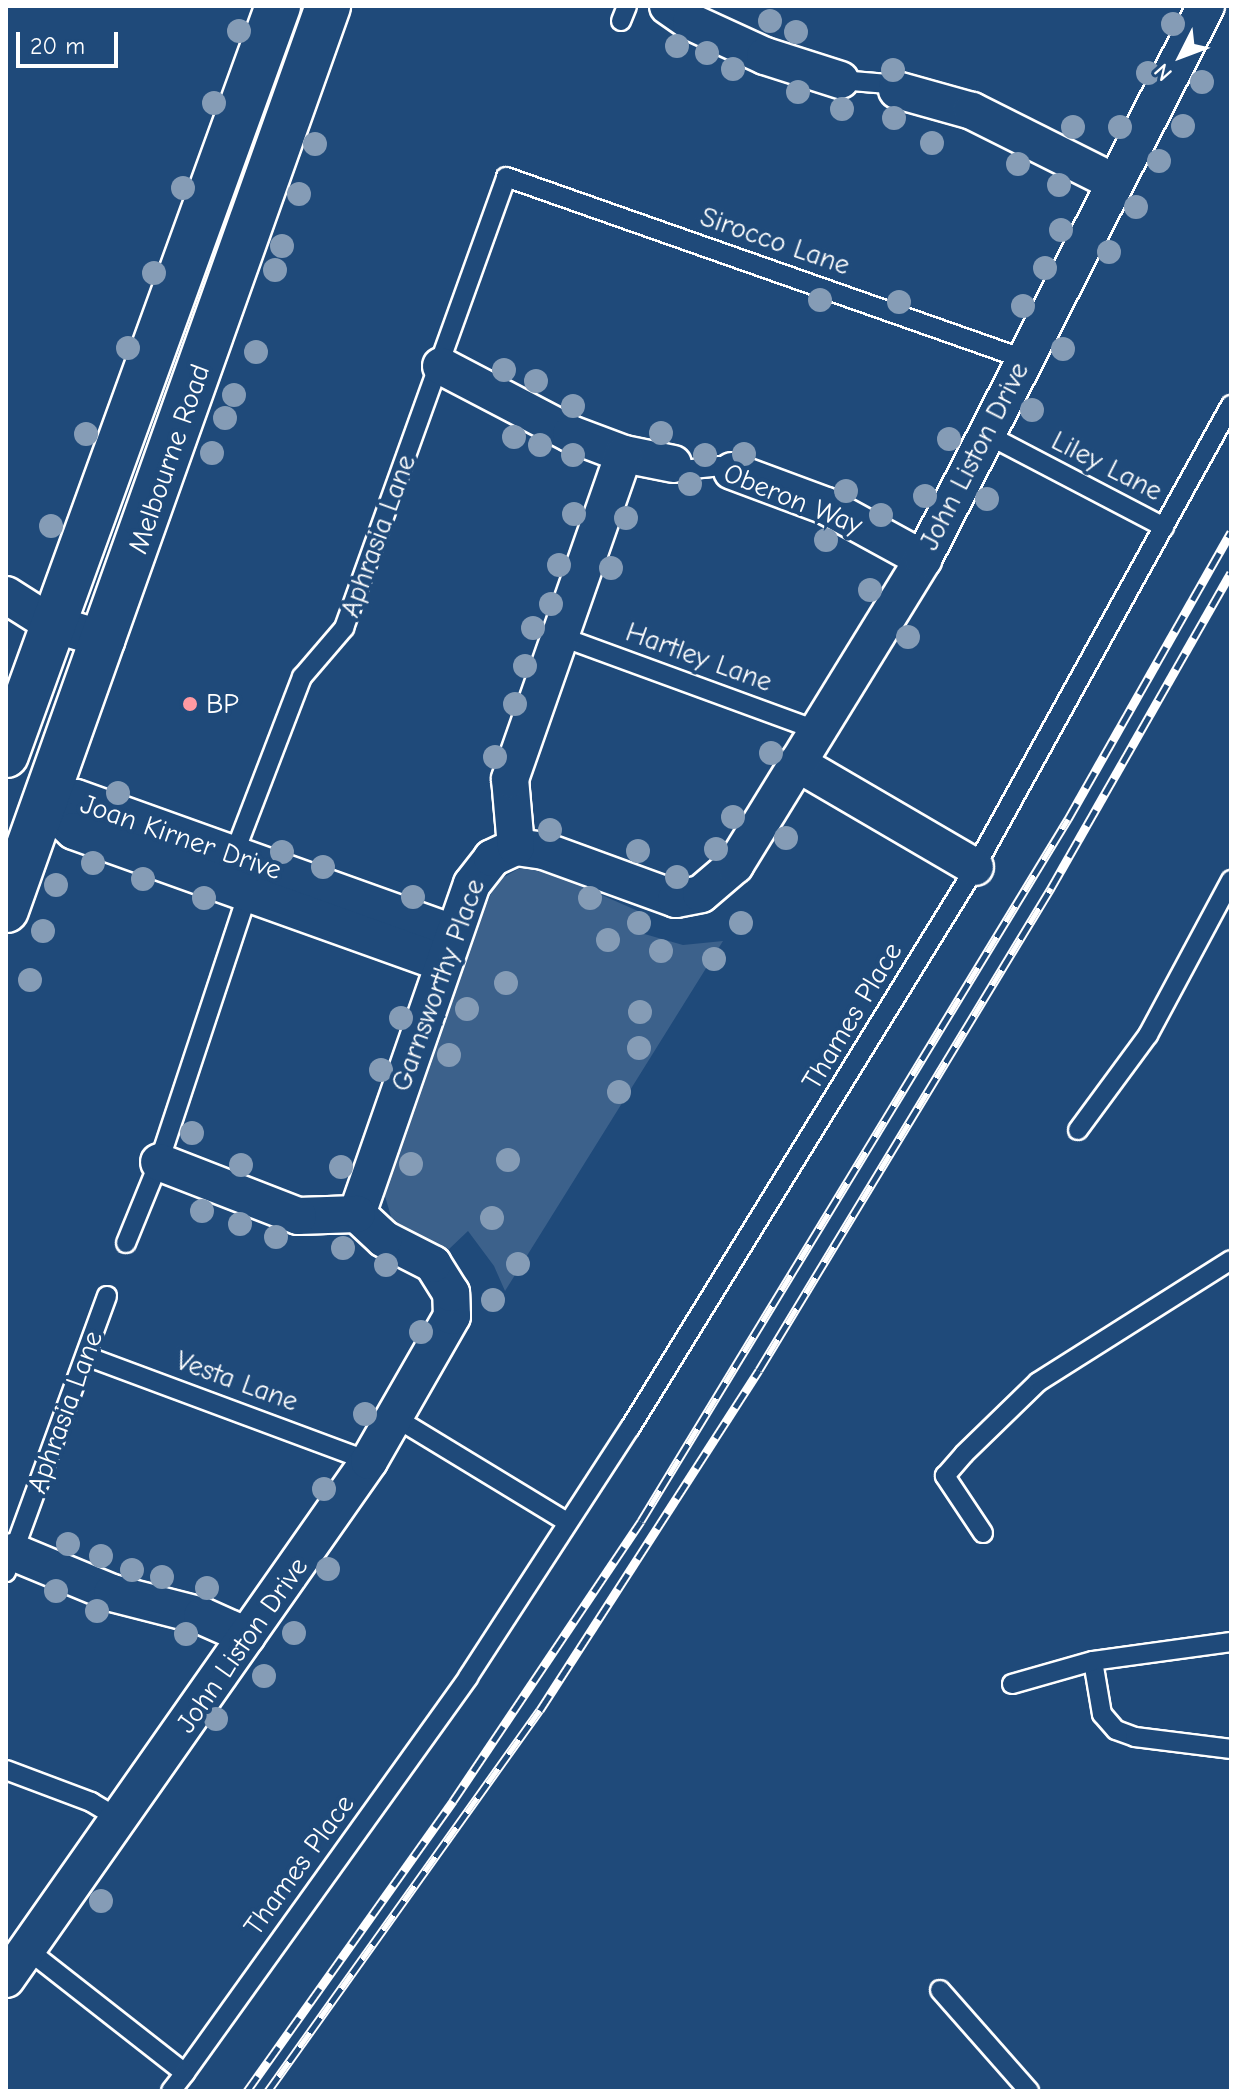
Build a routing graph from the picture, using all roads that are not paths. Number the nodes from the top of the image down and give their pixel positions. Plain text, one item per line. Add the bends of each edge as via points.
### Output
1 (278, 6) edge
2 (328, 6) edge
3 (668, 6) edge
4 (1206, 6) edge
5 (840, 80) joint
6 (897, 90) joint
7 (506, 177) joint
8 (1114, 182) junction
9 (1024, 359) junction
10 (441, 366) junction
11 (1231, 405) edge
12 (986, 434) junction
13 (624, 454) junction
14 (673, 464) joint
15 (732, 471) joint
16 (1164, 527) junction
17 (923, 559) junction
18 (6, 595) edge
19 (50, 623) junction
20 (562, 637) junction
21 (106, 640) junction
22 (816, 730) junction
23 (6, 755) edge
24 (797, 763) junction
25 (25, 801) edge
26 (516, 847) junction
27 (234, 854) junction
28 (975, 867) junction
29 (1231, 880) edge
30 (248, 893) junction
31 (6, 910) edge
32 (447, 948) junction
33 (1078, 1130) dead end
34 (159, 1162) junction
35 (357, 1214) junction
36 (126, 1243) dead end
37 (1231, 1260) edge
38 (107, 1296) dead end
39 (86, 1356) junction
40 (396, 1418) junction
41 (369, 1461) junction
42 (567, 1522) junction
43 (983, 1533) dead end
44 (10, 1562) edge
45 (247, 1636) junction
46 (1231, 1642) edge
47 (1093, 1661) junction
48 (1012, 1684) dead end
49 (1231, 1749) edge
50 (6, 1770) edge
51 (121, 1820) junction
52 (28, 1950) junction
53 (6, 1979) edge
54 (940, 1990) dead end
55 (185, 2073) junction
56 (171, 2091) edge
57 (1029, 2091) edge

1 - 19 main road, Melbourne Road
2 - 21 main road, Melbourne Road
3 - 5 street via 765,56
4 - 8 street, John Liston Drive
5 - 6 lane
6 - 8 street via 972,111
7 - 9 lane, Sirocco Lane
7 - 10 lane, Aphrasia Lane
8 - 9 street, John Liston Drive
9 - 12 street, John Liston Drive
10 - 13 street, Oberon Way via 482,383 564,431
10 - 27 lane, Aphrasia Lane via 344,628 302,677
11 - 16 lane, Liley Lane
12 - 16 lane, Liley Lane
12 - 17 street, John Liston Drive
13 - 14 street, Oberon Way
13 - 20 street
14 - 15 lane, Oberon Way via 683,470 719,466
15 - 17 street, Oberon Way via 826,506
16 - 28 lane, Thames Place
17 - 22 street, John Liston Drive
18 - 19 street
19 - 21 street
19 - 23 main road, Melbourne Road
20 - 22 lane, Hartley Lane
20 - 26 street via 509,785
21 - 25 main road, Melbourne Road
22 - 24 street, John Liston Drive
24 - 26 street, John Liston Drive via 740,858 711,887 690,897 666,898 544,851
24 - 28 street
25 - 27 street, Joan Kirner Drive via 76,798
25 - 30 street, Joan Kirner Drive via 74,831
25 - 31 main road, Melbourne Road
26 - 32 street, Garnsworthy Place via 497,854 478,872
27 - 30 street
27 - 32 street, Joan Kirner Drive
28 - 42 lane, Thames Place
29 - 33 lane via 1166,1007
30 - 32 street, Joan Kirner Drive
30 - 34 lane
32 - 35 street, Garnsworthy Place
34 - 35 street via 298,1216
34 - 36 lane
35 - 40 street, John Liston Drive via 384,1239 429,1261 452,1297 449,1329
37 - 43 lane via 1038,1382 964,1454 945,1476
38 - 39 lane, Aphrasia Lane
39 - 41 lane, Vesta Lane
39 - 44 lane, Aphrasia Lane
40 - 41 street, John Liston Drive
40 - 42 lane
41 - 45 street, John Liston Drive
42 - 55 lane, Thames Place via 468,1677
44 - 45 street via 202,1616
45 - 51 street, John Liston Drive
46 - 47 lane
47 - 48 lane
47 - 49 lane via 1102,1714 1116,1730
50 - 51 lane via 91,1802
51 - 52 street, John Liston Drive
52 - 53 street, John Liston Drive
52 - 55 lane
54 - 57 lane
55 - 56 lane

